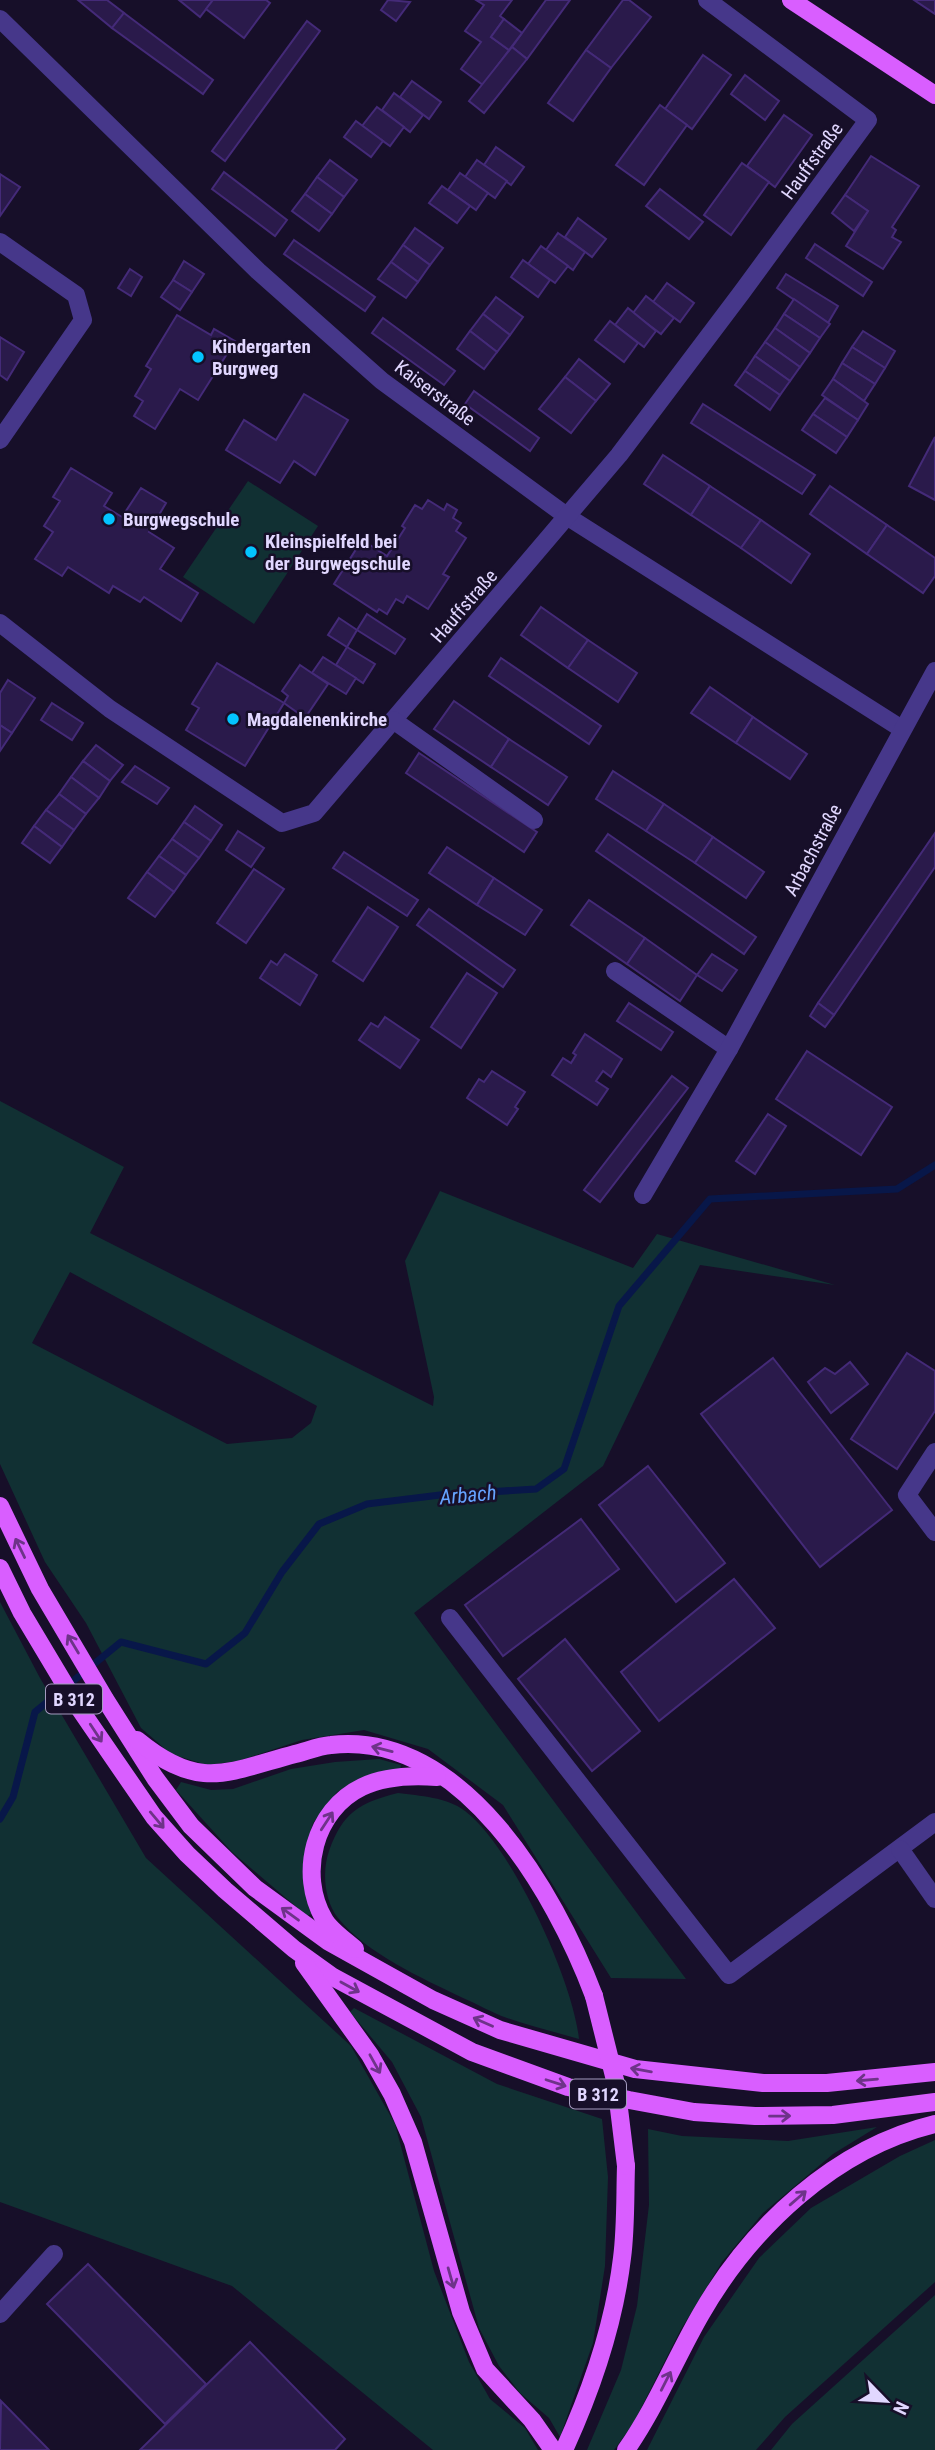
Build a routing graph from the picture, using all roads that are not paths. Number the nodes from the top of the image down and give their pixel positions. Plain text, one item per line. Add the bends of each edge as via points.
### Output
1 (708, 0) edge
2 (791, 0) edge
3 (0, 19) edge
4 (935, 95) edge
5 (0, 242) edge
6 (0, 440) edge
7 (568, 517) junction
8 (0, 623) edge
9 (935, 671) edge
10 (393, 720) junction
11 (902, 729) junction
12 (534, 820) dead end
13 (615, 971) dead end
14 (729, 1049) junction
15 (643, 1195) dead end
16 (935, 1452) edge
17 (0, 1506) edge
18 (935, 1532) edge
19 (0, 1568) edge
20 (450, 1618) dead end
21 (123, 1728) junction
22 (443, 1777) junction
23 (935, 1822) edge
24 (900, 1849) junction
25 (935, 1899) edge
26 (294, 1948) junction
27 (369, 1963) junction
28 (935, 2072) edge
29 (935, 2102) edge
30 (935, 2124) edge
31 (54, 2254) dead end
32 (0, 2314) edge
33 (553, 2450) edge
34 (564, 2450) edge
35 (626, 2450) edge

1 - 7 street, Hauffstraße via 869,120
2 - 4 main road
3 - 7 street, Kaiserstraße via 258,271 382,381
5 - 6 street via 76,295 83,320
7 - 10 street, Hauffstraße
7 - 11 street, Kaiserstraße
8 - 10 street, Hauffstraße via 110,709 282,823 314,813
9 - 11 street, Arbachstraße
10 - 12 street
11 - 14 street, Arbachstraße
13 - 14 street
14 - 15 street, Arbachstraße
16 - 18 street via 907,1495
21 -> 17 main road, B 312 via 40,1589
19 -> 26 main road, B 312 via 77,1704 154,1817 225,1890
20 - 24 street via 729,1975
22 -> 21 main road, B 312 via 385,1748 357,1744 329,1745 232,1773 208,1775 155,1755
27 -> 21 main road, B 312 via 329,1942 255,1888 191,1826
27 -> 22 main road, B 312 via 324,1920 313,1890 311,1861 322,1825 343,1798 363,1787 409,1775
22 - 34 main road, B 312, bridge via 477,1802 545,1891 579,1955 616,2084 626,2166 622,2257 610,2325 586,2404
23 - 24 street
24 - 25 street
26 -> 29 main road, B 312 via 333,1978 472,2052 568,2087 694,2112 755,2116 833,2115
26 -> 33 main road via 370,2054 391,2094 412,2142 461,2312 485,2370 533,2420
28 -> 27 main road, B 312 via 827,2083 763,2083 635,2069 500,2030 433,2000
35 -> 30 main road via 723,2279 771,2221 866,2150
31 - 32 street

